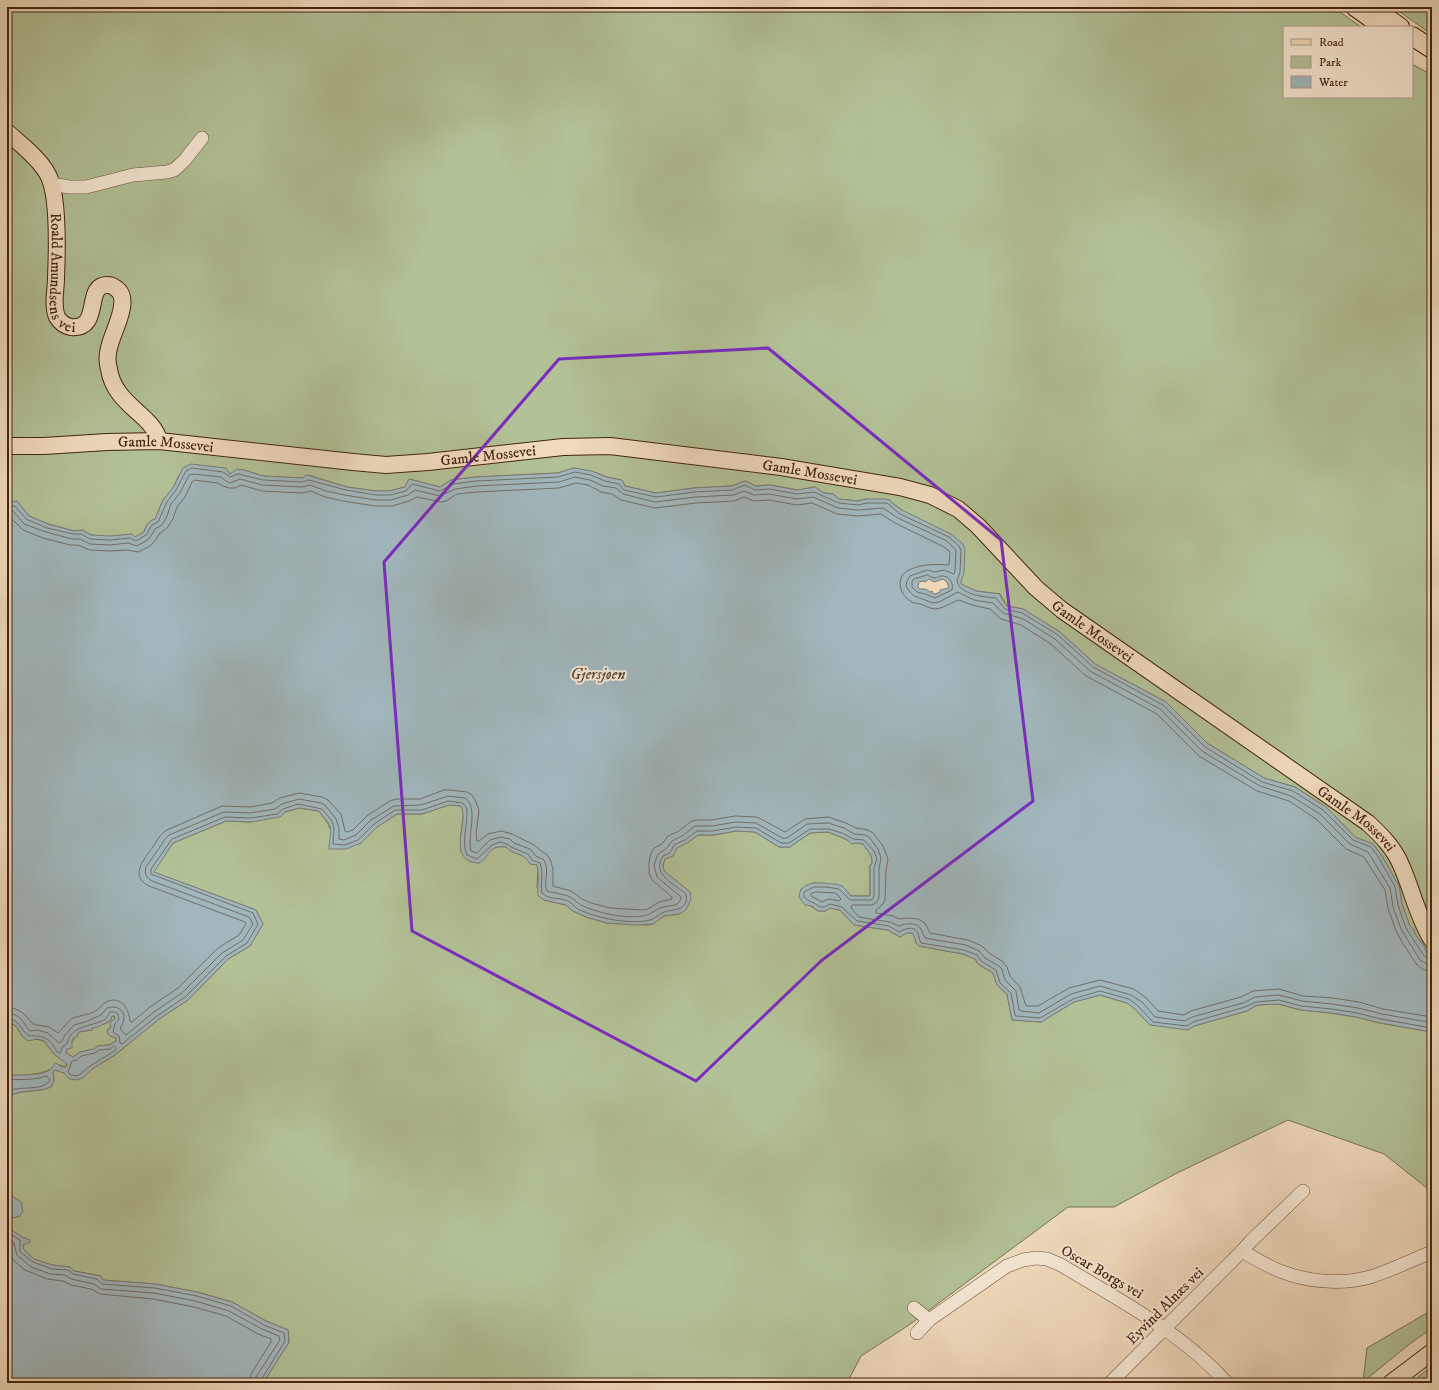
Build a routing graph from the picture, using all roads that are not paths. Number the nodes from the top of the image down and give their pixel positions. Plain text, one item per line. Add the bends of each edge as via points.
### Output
1 (1355, 7) edge
2 (1371, 7) edge
3 (1382, 26) edge
4 (1399, 26) edge
5 (1413, 37) edge
6 (1413, 48) edge
7 (1432, 49) edge
8 (1432, 60) edge
9 (7, 132) edge
10 (202, 138) dead end
11 (52, 184) junction
12 (159, 441) junction
13 (7, 446) edge
14 (1432, 940) edge
15 (1303, 1191) dead end
16 (1242, 1251) junction
17 (1427, 1254) dead end
18 (914, 1308) dead end
19 (929, 1320) junction
20 (1165, 1328) junction
21 (917, 1333) dead end
22 (1432, 1352) edge
23 (1110, 1383) edge
24 (1227, 1383) edge
25 (1391, 1383) edge

1 - 3 highway
2 - 4 highway
5 - 7 highway
6 - 8 highway
9 - 11 main road, Roald Amundsens vei via 48,173
10 - 11 street via 174,170 133,175 86,187 73,188
11 - 12 main road, Roald Amundsens vei via 55,209 55,305 58,317 65,325 71,327 82,325 90,315 98,289 111,285 119,291 122,296 122,308 109,349 109,375 122,398 152,426
12 - 13 main road, Gamle Mossevei
12 - 14 main road, Gamle Mossevei via 386,465 562,447 610,446 781,467 883,484 930,495 968,517 1036,588 1062,610 1368,823 1386,841 1396,856
15 - 16 street, Eyvind Alnæs vei
16 - 17 street via 1280,1271 1323,1281 1370,1277
16 - 20 street, Eyvind Alnæs vei
18 - 19 street
19 - 20 street, Oscar Borgs vei via 1007,1266 1036,1258 1047,1259 1061,1265
19 - 21 street, Oscar Borgs vei
20 - 23 street, Eyvind Alnæs vei
20 - 24 street, Oscar Borgs vei via 1203,1358
22 - 25 main road

